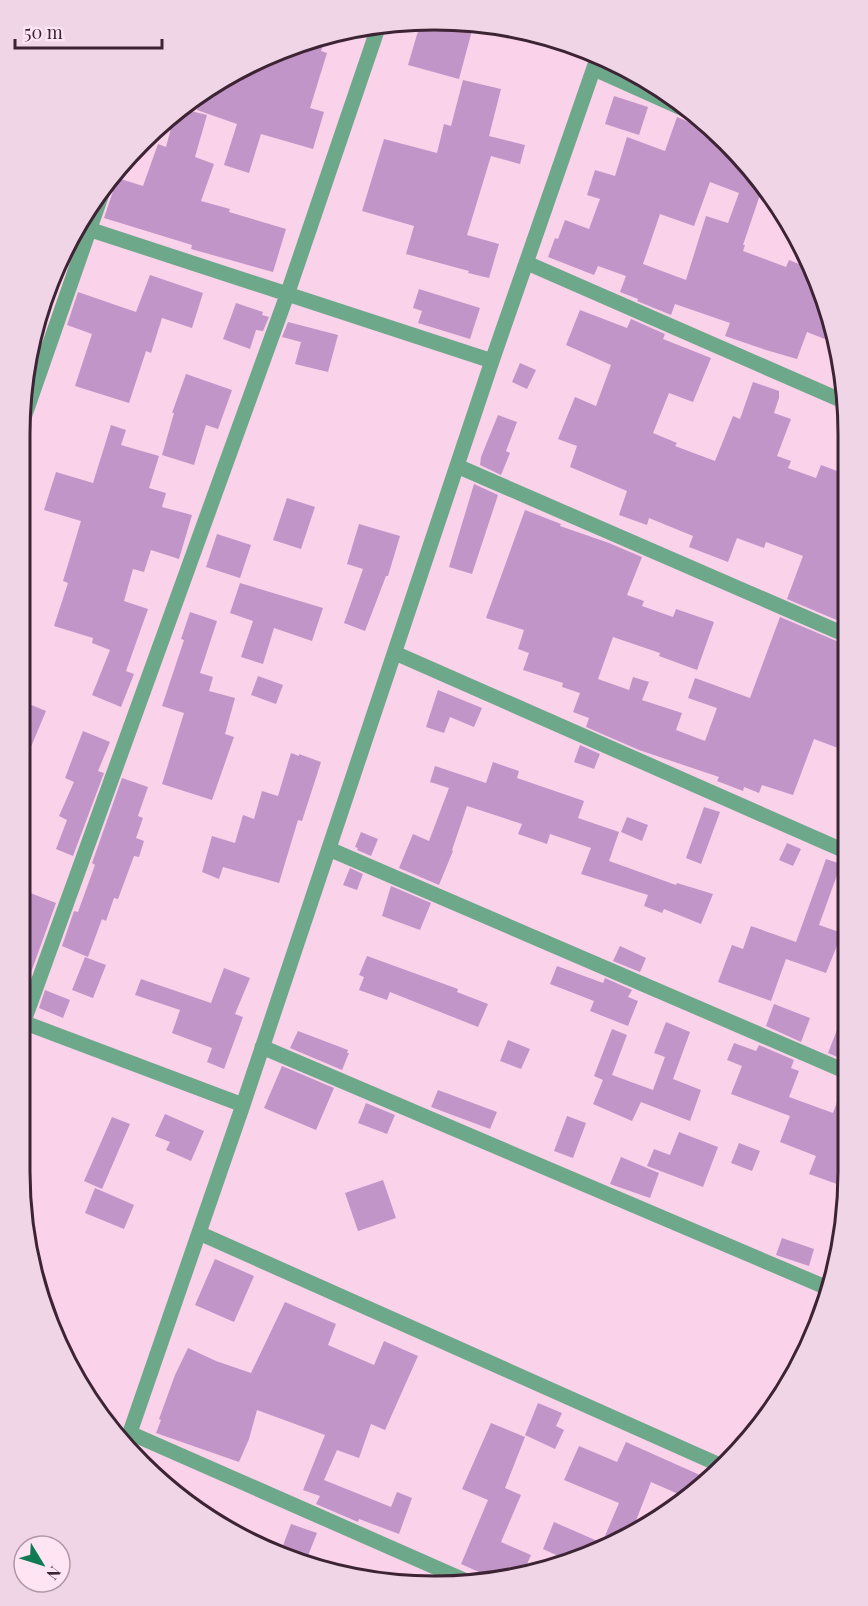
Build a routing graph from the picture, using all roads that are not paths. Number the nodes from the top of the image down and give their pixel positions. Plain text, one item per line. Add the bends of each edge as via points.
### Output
1 (375, 34) edge
2 (596, 64) edge
3 (86, 228) edge
4 (78, 244) edge
5 (527, 263) junction
6 (287, 295) junction
7 (492, 362) junction
8 (32, 389) edge
9 (836, 398) edge
10 (457, 466) junction
11 (838, 632) edge
12 (395, 653) junction
13 (838, 848) edge
14 (329, 849) junction
15 (30, 1000) edge
16 (30, 1028) edge
17 (262, 1047) junction
18 (838, 1068) edge
19 (243, 1105) junction
20 (199, 1233) junction
21 (822, 1285) edge
22 (129, 1436) edge
23 (131, 1439) edge
24 (715, 1463) edge
25 (453, 1575) edge

1 - 6 street
2 - 5 street
3 - 6 street
4 - 8 street
5 - 7 street
5 - 9 street
6 - 7 street
6 - 15 street
7 - 10 street
10 - 11 street
10 - 12 street
12 - 13 street
12 - 14 street
14 - 17 street
14 - 18 street
16 - 19 street
17 - 19 street
17 - 21 street
19 - 20 street
20 - 22 street
20 - 24 street
23 - 25 street

